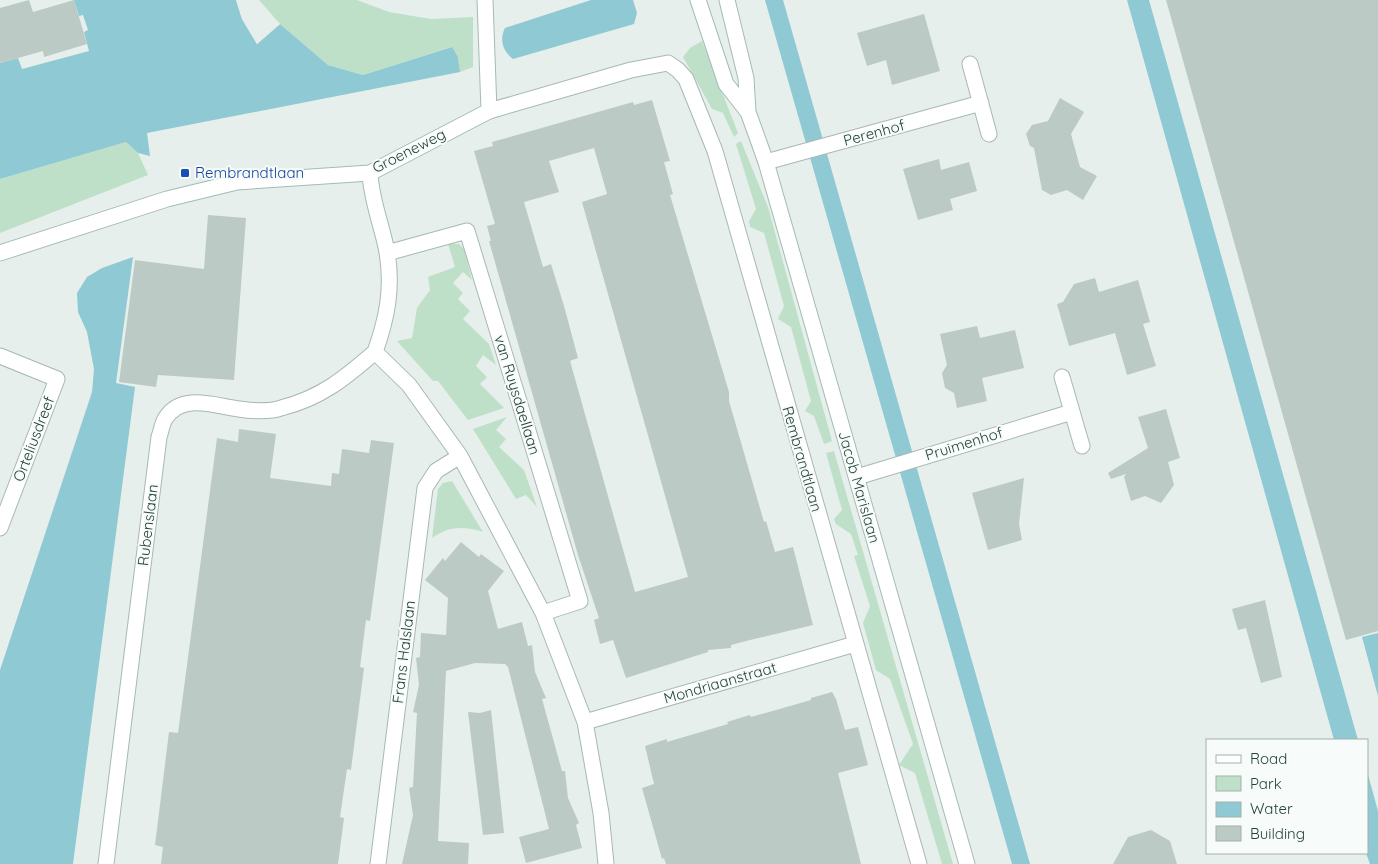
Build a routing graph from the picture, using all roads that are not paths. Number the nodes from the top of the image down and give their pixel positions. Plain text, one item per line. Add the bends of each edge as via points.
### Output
1 (485, 0) edge
2 (698, 0) edge
3 (727, 0) edge
4 (668, 63) joint
5 (970, 64) dead end
6 (981, 103) junction
7 (489, 111) junction
8 (748, 112) junction
9 (989, 134) dead end
10 (766, 162) junction
11 (370, 173) junction
12 (0, 253) edge
13 (387, 253) junction
14 (375, 352) junction
15 (0, 356) edge
16 (1062, 377) dead end
17 (1072, 412) junction
18 (1082, 446) dead end
19 (460, 456) junction
20 (857, 477) junction
21 (0, 528) edge
22 (543, 613) junction
23 (855, 644) junction
24 (585, 722) junction
25 (106, 864) edge
26 (378, 864) edge
27 (606, 864) edge
28 (919, 864) edge
29 (967, 864) edge

1 - 7 street
2 - 8 street, Jacob Marislaan via 726,84
3 - 8 street, Jacob Marislaan via 746,78
4 - 7 street, Groeneweg via 631,70
4 - 23 street, Rembrandtlaan via 686,79 716,151
5 - 6 street
6 - 9 street
6 - 10 street, Perenhof
7 - 11 street, Groeneweg
8 - 10 street, Jacob Marislaan
10 - 20 street, Jacob Marislaan
11 - 12 street, Groeneweg via 236,182 167,199
11 - 13 street
13 - 14 street via 390,292 386,320
13 - 22 street, van Ruysdaellaan via 467,232 580,601
14 - 19 street via 409,385
14 - 25 street, Rubenslaan via 338,384 314,398 279,409 241,410 207,403 187,403 174,409 165,419 159,437
15 - 21 street, Orteliusdreef via 57,379
16 - 17 street
17 - 18 street
17 - 20 street, Pruimenhof
19 - 22 street
19 - 26 street, Frans Halslaan via 436,471 425,488
20 - 29 street, Jacob Marislaan
22 - 24 street
23 - 24 street, Mondriaanstraat
23 - 28 street, Rembrandtlaan
24 - 27 street via 601,813

